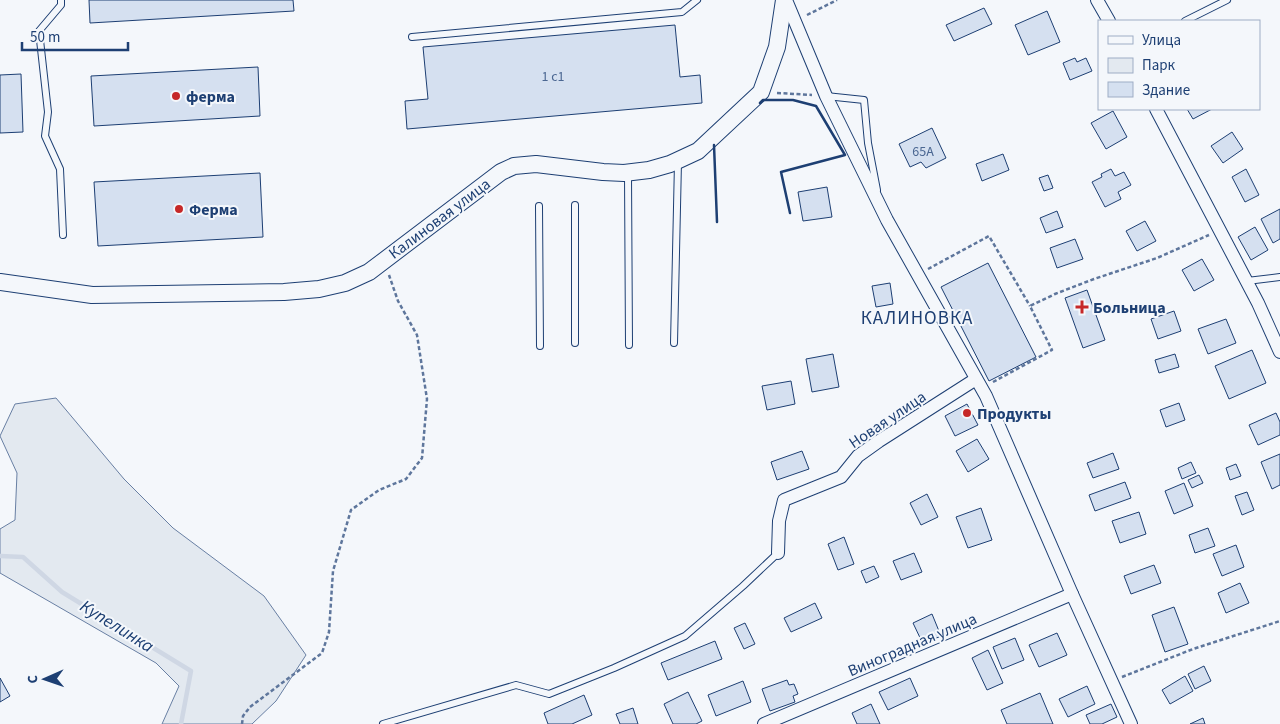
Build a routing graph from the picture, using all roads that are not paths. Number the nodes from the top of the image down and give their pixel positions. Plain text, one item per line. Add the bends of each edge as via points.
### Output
1 (61, 0) edge
2 (697, 0) edge
3 (785, 0) edge
4 (1097, 0) edge
5 (1227, 0) edge
6 (1108, 20) edge
7 (1187, 20) edge
8 (412, 37) dead end
9 (826, 96) junction
10 (1157, 110) edge
11 (678, 160) junction
12 (628, 172) junction
13 (575, 205) dead end
14 (538, 206) dead end
15 (880, 206) junction
16 (63, 235) dead end
17 (1280, 276) edge
18 (1247, 281) junction
19 (0, 282) edge
20 (575, 343) dead end
21 (674, 343) dead end
22 (629, 345) dead end
23 (540, 346) dead end
24 (1280, 350) edge
25 (976, 379) junction
26 (778, 552) joint
27 (1072, 594) junction
28 (383, 724) edge
29 (764, 724) edge
30 (1131, 724) edge

1 - 16 lane via 61,5 39,31 48,112 45,136 60,169
2 - 8 lane via 682,12
3 - 9 street
3 - 11 street, Калиновая улица via 777,46 761,92 698,151
4 - 6 street
5 - 7 lane
9 - 15 street
9 - 15 lane via 864,100
10 - 18 street
11 - 12 street, Калиновая улица via 649,170
11 - 21 lane
12 - 19 street, Калиновая улица via 536,164 514,166 501,172 369,272 345,283 319,289 92,295
12 - 22 lane
13 - 20 lane
14 - 23 lane
15 - 25 street
17 - 18 lane
18 - 24 street
25 - 26 street, Новая улица via 858,456 841,477 784,500 779,521
25 - 27 street
26 - 28 lane via 685,636 614,668 550,694 516,685
27 - 29 street, Виноградная улица
27 - 30 street

